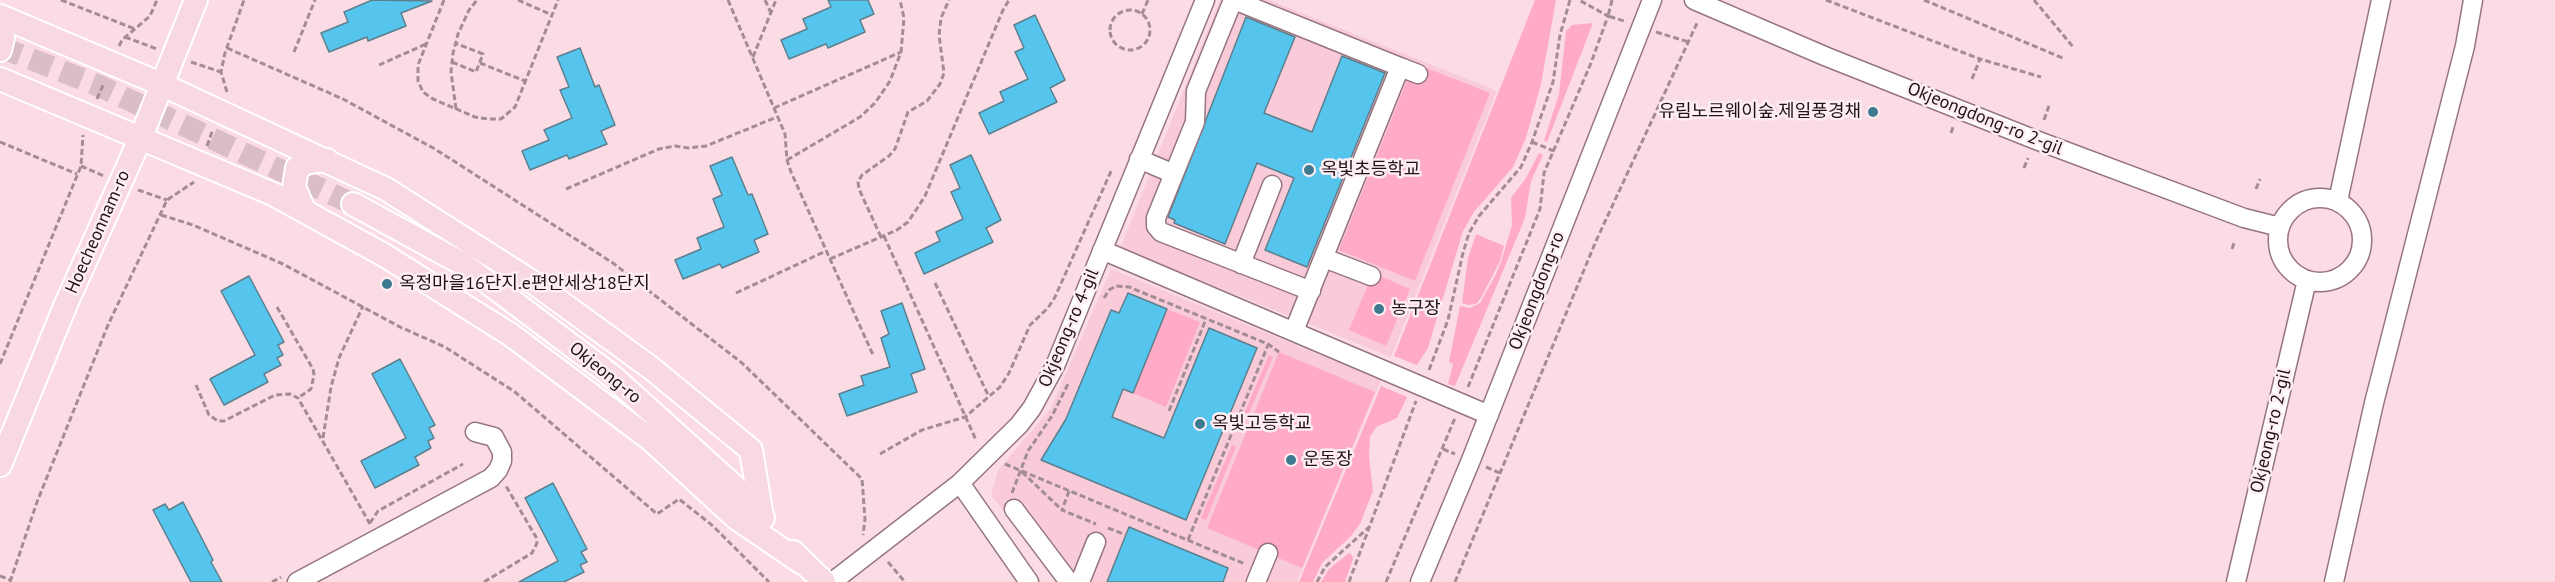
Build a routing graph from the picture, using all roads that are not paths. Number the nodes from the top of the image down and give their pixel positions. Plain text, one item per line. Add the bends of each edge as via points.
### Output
1 (196, 0) edge
2 (1205, 0) edge
3 (1234, 0) edge
4 (1652, 0) edge
5 (1694, 0) edge
6 (2381, 0) edge
7 (2473, 0) edge
8 (0, 16) edge
9 (0, 29) edge
10 (0, 50) edge
11 (1400, 67) junction
12 (1418, 74) dead end
13 (0, 79) edge
14 (163, 85) junction
15 (141, 137) junction
16 (1139, 159) junction
17 (327, 160) junction
18 (1174, 174) junction
19 (1272, 185) dead end
20 (2338, 201) junction
21 (353, 204) tunnel mouth
22 (304, 210) junction
23 (2280, 227) junction
24 (1102, 250) junction
25 (1324, 258) junction
26 (1241, 264) junction
27 (1371, 276) dead end
28 (2307, 280) junction
29 (1311, 291) junction
30 (1294, 331) junction
31 (1489, 415) junction
32 (475, 432) dead end
33 (0, 465) edge
34 (960, 483) junction
35 (1014, 509) road end
36 (762, 517) junction
37 (1095, 543) dead end
38 (802, 563) junction
39 (297, 582) edge
40 (825, 582) edge
41 (832, 582) edge
42 (1029, 582) edge
43 (1069, 582) edge
44 (1080, 582) edge
45 (1420, 582) edge
46 (2236, 582) edge
47 (2334, 582) edge

1 - 14 main road, Hoecheonnam-ro
2 - 16 street, Okjeong-ro 4-gil
3 - 11 street
3 - 18 street via 1196,91 1197,116
4 - 31 street, Okjeongdong-ro
5 - 23 street, Okjeongdong-ro 2-gil via 2036,140 2244,218
6 - 20 street
7 - 47 street
8 - 14 main road
9 - 10 main road
11 - 12 street
11 - 25 street
13 - 15 main road
14 - 15 main road, Hoecheonnam-ro
14 - 17 main road
15 - 22 main road
15 - 33 main road, Hoecheonnam-ro via 66,303
16 - 18 street
16 - 24 street, Okjeong-ro 4-gil
17 - 22 main road via 297,168 294,187
17 - 36 main road via 386,189 537,285 651,368 751,450
18 - 26 street via 1156,218 1158,230
19 - 26 street
20 - 23 street via 2324,197 2296,204
20 - 28 street via 2350,209 2361,227 2362,248 2357,262 2335,280
21 - 36 main road, Okjeong-ro via 463,264 612,376 736,488
22 - 38 main road via 511,335 650,439 736,518
23 - 28 street via 2280,253 2286,265
24 - 30 street
24 - 34 street, Okjeong-ro 4-gil via 1042,391 1019,425
25 - 27 street via 1348,257
25 - 29 street
26 - 29 street
28 - 46 street, Okjeong-ro 2-gil
29 - 30 street
30 - 31 street
31 - 45 street, Okjeongdong-ro
32 - 39 street via 494,437 502,452 502,461 491,478
34 - 41 street, Okjeong-ro 4-gil
34 - 42 street
35 - 43 street
36 - 38 main road, Okjeong-ro
37 - 44 street
38 - 40 main road, Okjeong-ro

